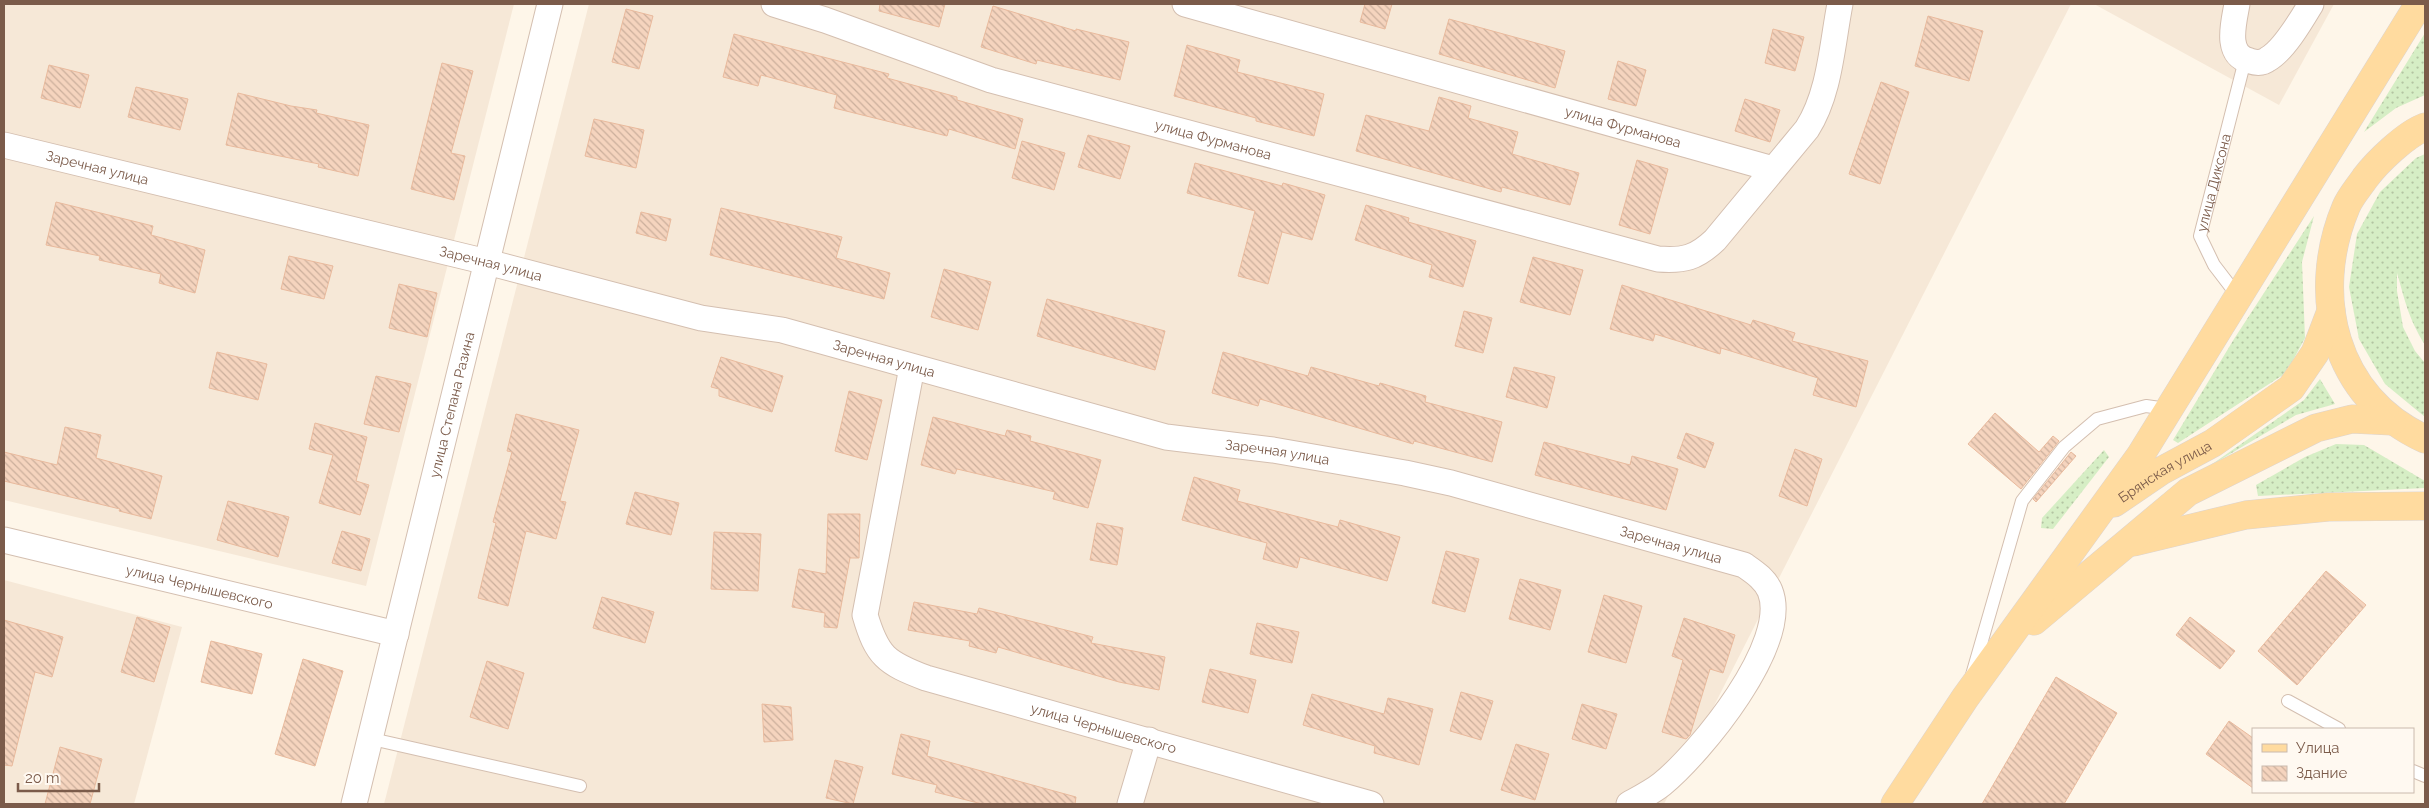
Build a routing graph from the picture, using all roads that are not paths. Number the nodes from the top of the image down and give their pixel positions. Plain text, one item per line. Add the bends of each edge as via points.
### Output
1 (550, 4) edge
2 (774, 4) edge
3 (1185, 4) edge
4 (1840, 4) edge
5 (2237, 4) edge
6 (2311, 4) edge
7 (2419, 4) edge
8 (827, 12) edge
9 (2245, 60) junction
10 (2425, 127) edge
11 (4, 145) edge
12 (1773, 169) junction
13 (487, 262) junction
14 (2237, 295) junction
15 (2331, 311) junction
16 (912, 367) junction
17 (2167, 409) junction
18 (2392, 421) junction
19 (2425, 439) edge
20 (2425, 506) edge
21 (2100, 512) junction
22 (4, 540) edge
23 (2128, 543) junction
24 (396, 634) junction
25 (2006, 644) junction
26 (1965, 698) junction
27 (2288, 701) dead end
28 (2337, 728) edge
29 (372, 739) junction
30 (1149, 740) junction
31 (580, 786) dead end
32 (354, 804) edge
33 (1130, 804) edge
34 (1371, 804) edge
35 (1629, 804) edge
36 (1895, 804) edge

1 - 13 street, улица Степана Разина
2 - 8 street, улица Фурманова
3 - 12 street, улица Фурманова
4 - 12 street, улица Фурманова via 1824,93 1817,114
5 - 9 street via 2232,42 2235,51
6 - 9 street via 2286,41 2268,60 2256,63
7 - 14 main road
8 - 12 street, улица Фурманова via 991,80 1658,259 1677,260 1700,254
9 - 14 lane, улица Диксона via 2200,236 2214,265
10 - 15 main road via 2378,161 2346,205 2330,257
11 - 13 street, Заречная улица
13 - 16 street, Заречная улица via 701,318 782,330
13 - 24 street, улица Степана Разина
14 - 17 main road
15 - 18 main road via 2341,354 2361,391
15 - 21 main road, Брянская улица via 2315,353 2291,388 2213,443 2161,471
16 - 30 street, улица Чернышевского via 865,615 872,640 883,656 902,669 926,678
16 - 35 street, Заречная улица via 1166,437 1273,450 1451,483 1744,565 1760,576 1770,592 1774,614 1768,639 1755,667 1716,729 1688,760 1661,785
17 - 21 main road via 2140,456
17 - 26 lane via 2146,406 2097,419 2064,447 2022,501
18 - 19 main road
18 - 23 main road, Брянская улица via 2352,419 2316,428 2188,492
20 - 23 main road via 2328,507 2246,515
21 - 25 main road, Брянская улица
22 - 24 street, улица Чернышевского
23 - 25 main road, Брянская улица
24 - 29 street, улица Степана Разина
25 - 26 main road, Брянская улица
26 - 36 main road, Брянская улица
27 - 28 lane
29 - 31 lane
29 - 32 street, улица Степана Разина
30 - 33 street
30 - 34 street, улица Чернышевского

